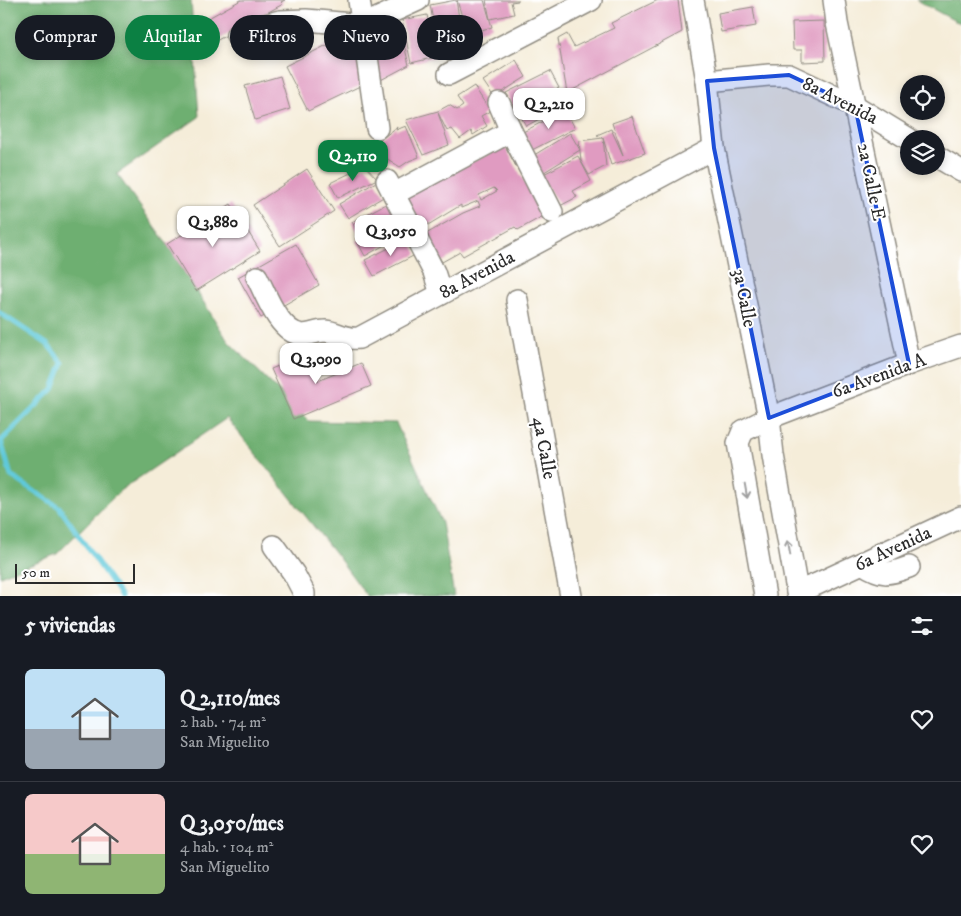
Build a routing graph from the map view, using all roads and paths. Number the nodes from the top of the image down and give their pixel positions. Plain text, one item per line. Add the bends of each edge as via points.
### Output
1 (359, 0) edge
2 (418, 0) edge
3 (592, 0) edge
4 (693, 0) edge
5 (834, 0) edge
6 (361, 15) edge
7 (384, 15) edge
8 (367, 60) edge
9 (449, 74) dead end
10 (707, 81) junction
11 (500, 103) dead end
12 (856, 106) junction
13 (377, 128) dead end
14 (511, 131) junction
15 (900, 133) edge
16 (714, 148) junction
17 (945, 161) edge
18 (961, 171) edge
19 (552, 212) dead end
20 (256, 277) dead end
21 (441, 294) junction
22 (517, 300) dead end
23 (961, 346) edge
24 (909, 364) junction
25 (769, 418) junction
26 (961, 517) edge
27 (274, 546) dead end
28 (862, 563) junction
29 (909, 568) dead end
30 (764, 588) edge
31 (796, 588) edge
32 (304, 596) edge
33 (571, 596) edge

1 - 6 street
2 - 7 street
3 - 9 street
4 - 10 street, 3a Calle
5 - 12 street, 2a Calle E
8 - 13 street
10 - 12 street, 8a Avenida via 789,75
10 - 16 street, 3a Calle
11 - 14 street
12 - 15 street, 8a Avenida
12 - 24 street, 2a Calle E
14 - 19 street
14 - 21 street via 390,187 434,272
16 - 21 street, 8a Avenida
16 - 25 street, 3a Calle
17 - 18 street
20 - 21 street, 8a Avenida via 278,318 294,333 302,335 325,331 359,338
22 - 33 street, 4a Calle
23 - 24 street, 6a Avenida A
24 - 25 street, 6a Avenida A
25 -> 30 street, 6a Avenida A via 743,431 738,443
31 -> 25 street, 3a Calle
26 - 28 street, 6a Avenida
27 - 32 street via 294,574
28 - 29 street via 884,574
28 - 31 street, 6a Avenida via 817,584
30 - 31 street, 6a Avenida

